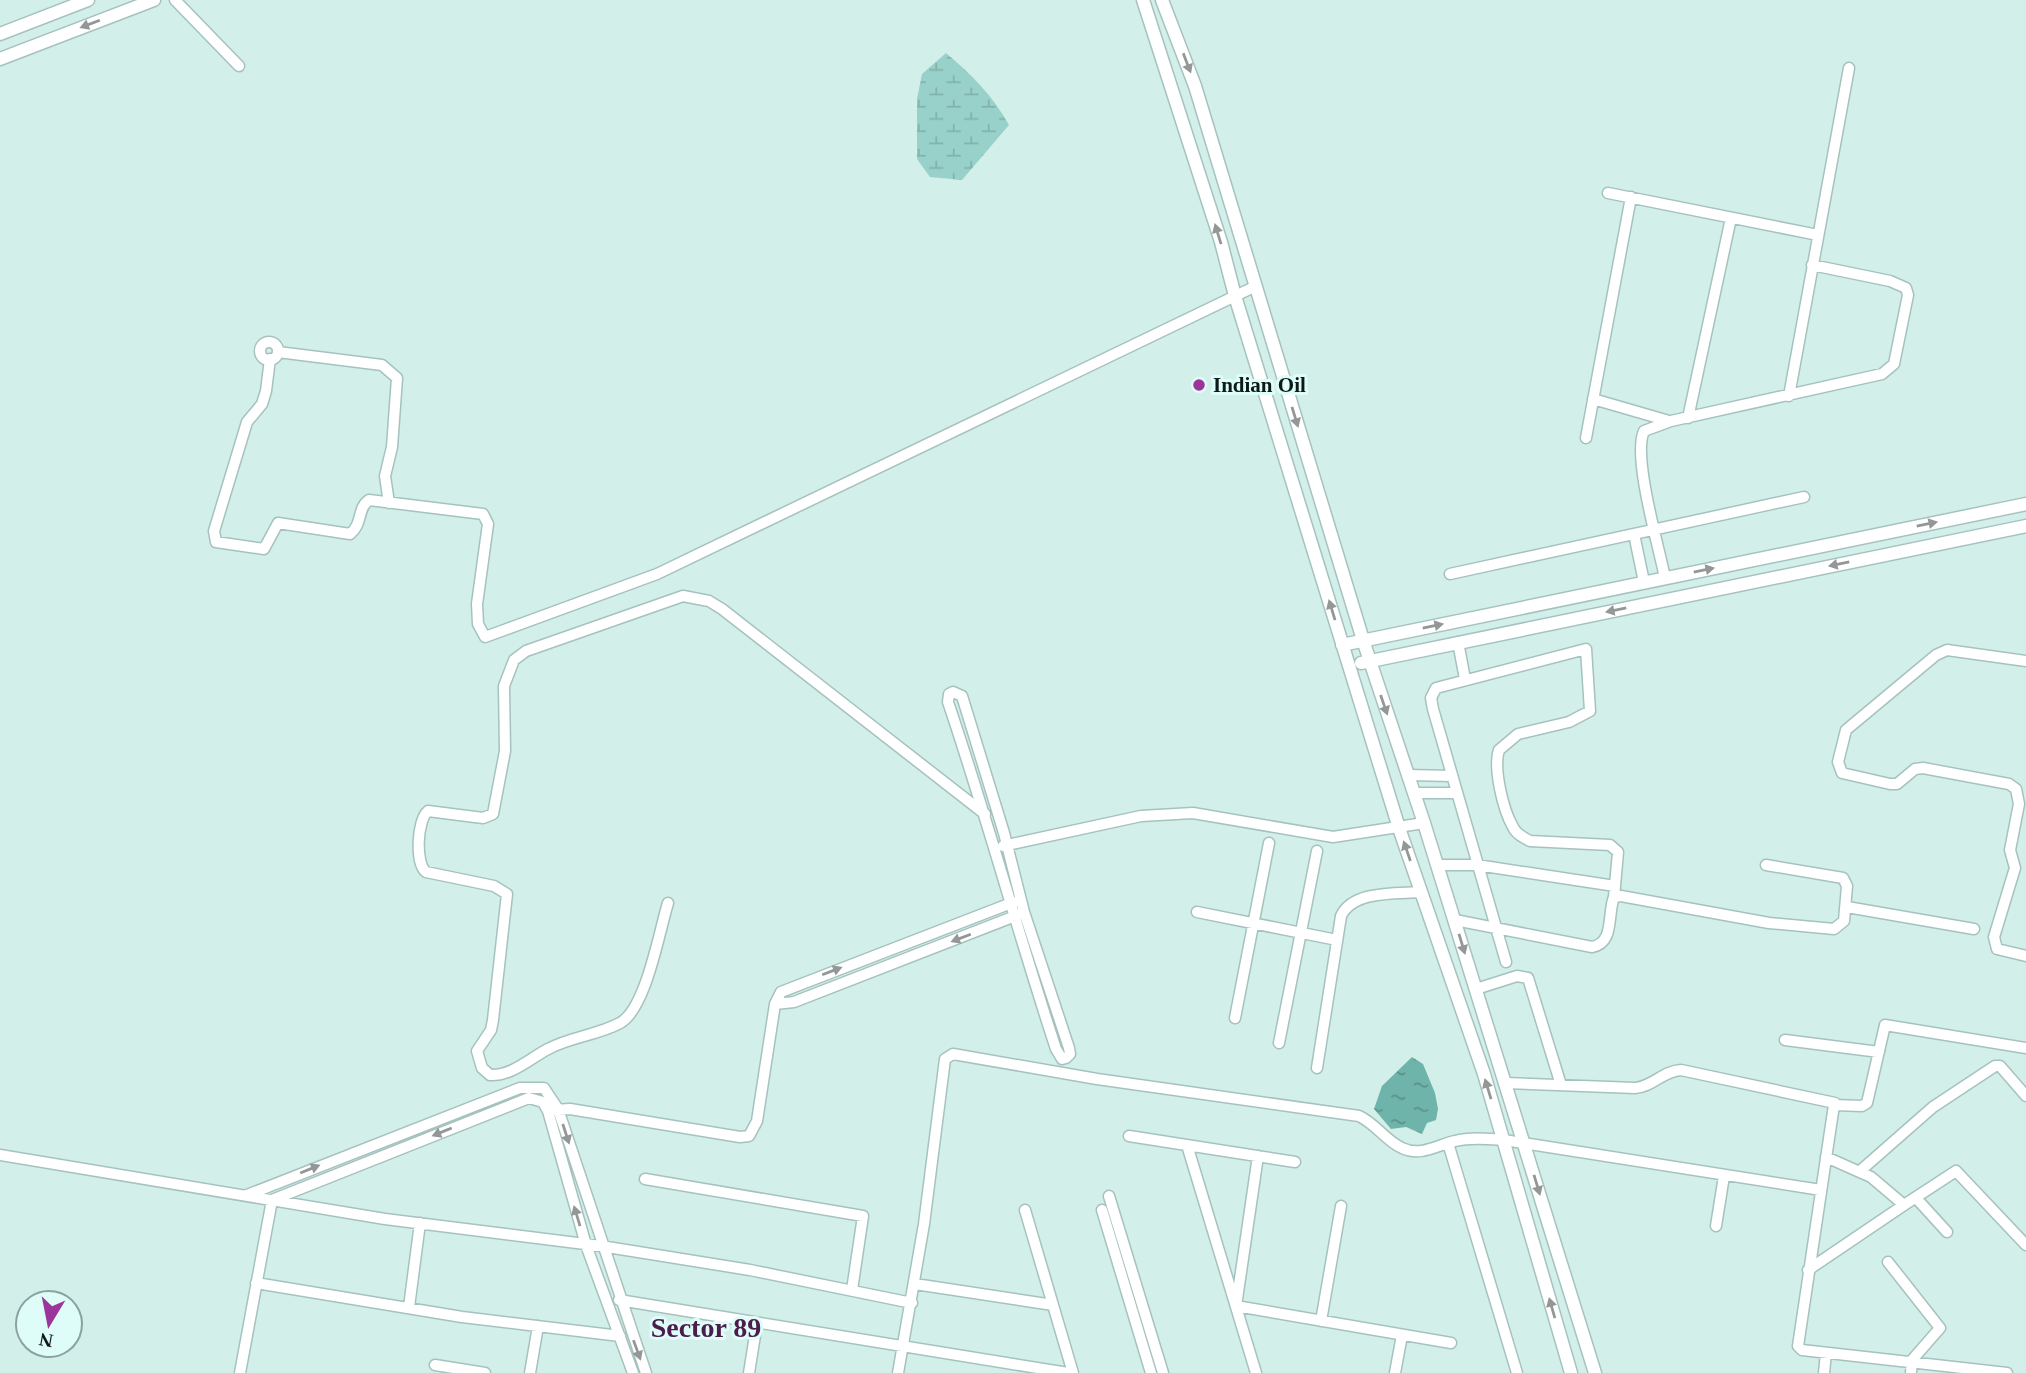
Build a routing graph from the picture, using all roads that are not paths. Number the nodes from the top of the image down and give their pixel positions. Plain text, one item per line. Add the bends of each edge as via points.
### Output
1 (88, 0) edge
2 (154, 0) edge
3 (175, 0) edge
4 (1143, 0) edge
5 (1162, 0) edge
6 (0, 34) edge
7 (0, 59) edge
8 (239, 66) dead end
9 (1849, 68) dead end
10 (1608, 193) dead end
11 (1630, 197) junction
12 (1731, 218) junction
13 (1818, 235) junction
14 (1812, 265) junction
15 (1256, 288) junction
16 (1236, 298) junction
17 (1789, 396) junction
18 (1593, 399) junction
19 (1688, 418) junction
20 (1671, 421) junction
21 (1586, 438) dead end
22 (1804, 497) dead end
23 (389, 503) junction
24 (2026, 504) edge
25 (2026, 526) edge
26 (1655, 530) junction
27 (1634, 534) junction
28 (1450, 574) dead end
29 (1665, 578) junction
30 (1644, 582) junction
31 (1363, 640) junction
32 (1458, 642) junction
33 (1342, 645) junction
34 (1369, 660) junction
35 (2026, 661) edge
36 (1350, 667) junction
37 (1465, 679) junction
38 (1408, 775) junction
39 (1452, 776) junction
40 (1415, 793) junction
41 (1457, 793) junction
42 (985, 814) junction
43 (1424, 823) junction
44 (1399, 828) junction
45 (1269, 843) dead end
46 (1007, 845) junction
47 (994, 847) junction
48 (1317, 850) dead end
49 (1438, 865) junction
50 (1477, 865) junction
51 (1766, 865) dead end
52 (2020, 869) edge
53 (1421, 891) junction
54 (1615, 891) junction
55 (1015, 902) junction
56 (668, 903) dead end
57 (1847, 907) junction
58 (1024, 912) junction
59 (1197, 912) dead end
60 (1013, 918) junction
61 (1455, 920) junction
62 (1254, 923) junction
63 (1974, 929) dead end
64 (1495, 930) junction
65 (1301, 933) junction
66 (1337, 940) junction
67 (2026, 956) edge
68 (1506, 962) dead end
69 (1476, 989) junction
70 (775, 1004) junction
71 (1236, 1018) dead end
72 (1785, 1040) dead end
73 (1279, 1043) dead end
74 (2026, 1048) edge
75 (1879, 1052) junction
76 (1317, 1068) dead end
77 (1505, 1083) junction
78 (1561, 1084) junction
79 (540, 1086) junction
80 (2026, 1096) edge
81 (537, 1099) junction
82 (1835, 1103) junction
83 (553, 1110) junction
84 (1129, 1136) dead end
85 (1504, 1140) junction
86 (1448, 1143) junction
87 (1524, 1144) junction
88 (1187, 1145) junction
89 (0, 1155) edge
90 (1258, 1156) junction
91 (1826, 1157) junction
92 (1295, 1162) dead end
93 (1860, 1171) junction
94 (1724, 1176) junction
95 (645, 1180) dead end
96 (1821, 1190) junction
97 (247, 1195) junction
98 (1109, 1196) dead end
99 (1916, 1198) junction
100 (272, 1200) junction
101 (1904, 1205) junction
102 (1341, 1206) dead end
103 (1025, 1210) dead end
104 (1102, 1210) dead end
105 (420, 1223) junction
106 (1716, 1226) dead end
107 (1947, 1231) dead end
108 (586, 1245) junction
109 (2026, 1245) edge
110 (601, 1246) junction
111 (1888, 1262) dead end
112 (1808, 1270) junction
113 (256, 1283) junction
114 (915, 1283) junction
115 (852, 1290) junction
116 (619, 1300) junction
117 (912, 1303) junction
118 (1053, 1305) junction
119 (1236, 1306) junction
120 (409, 1307) junction
121 (1321, 1321) junction
122 (757, 1322) junction
123 (538, 1326) junction
124 (1402, 1335) junction
125 (620, 1336) junction
126 (1451, 1343) dead end
127 (904, 1346) junction
128 (1826, 1353) junction
129 (1912, 1360) junction
130 (435, 1365) dead end
131 (240, 1373) edge
132 (485, 1373) edge
133 (530, 1373) edge
134 (633, 1373) edge
135 (646, 1373) edge
136 (749, 1373) edge
137 (898, 1373) edge
138 (1071, 1373) edge
139 (1151, 1373) edge
140 (1163, 1373) edge
141 (1256, 1373) edge
142 (1395, 1373) edge
143 (1517, 1373) edge
144 (1572, 1373) edge
145 (1595, 1373) edge
146 (1824, 1373) edge
147 (1910, 1373) edge
148 (2007, 1373) edge

1 - 6 street
2 -> 7 street
3 - 8 street
16 -> 4 street
5 -> 15 street via 1195,86
9 - 13 street
10 - 11 street
11 - 12 street
11 - 18 street
12 - 13 street
12 - 19 street
13 - 14 street
14 - 17 street
14 - 17 street via 1901,285 1908,295 1906,312 1891,370
15 - 16 street
15 -> 31 street
16 - 23 street via 657,574 485,637 478,624 477,604 487,534 485,515
33 -> 16 street
17 - 19 street
18 - 20 street
18 - 21 street
19 - 20 street
20 - 26 street via 1650,427 1640,439
22 - 26 street
23 - 23 street via 385,476 397,378 382,365 274,355 262,404 247,422 239,444 214,531 216,542 264,549 278,523 350,534 359,526 366,501
29 -> 24 street
25 -> 32 street
26 - 27 street
26 - 29 street
27 - 28 street
27 - 30 street
29 - 30 street
31 -> 30 street
31 - 33 street
31 - 34 street
32 - 34 street
32 - 37 street
33 - 36 street
34 - 36 street
34 -> 38 street
35 - 52 street via 1947,650 1936,655 1846,730 1838,762 1842,773 1890,784 1923,768 2009,784 2018,796 2010,850
36 - 44 street
37 - 39 street via 1436,688 1431,698
37 - 54 street via 1581,648 1588,651 1590,711 1585,717 1518,734 1499,750 1496,771 1513,828 1522,837 1610,845 1618,852
38 - 39 street
38 - 40 street
39 - 41 street
40 - 41 street
40 - 43 street
41 - 50 street
42 - 46 street via 948,702 948,694 953,692 962,696
42 - 47 street
42 - 56 street via 722,609 683,596 526,651 514,660 504,686 505,751 493,814 483,818 428,811 421,820 419,863 426,872 495,886 506,894 493,1020 477,1051 482,1068 490,1075 630,1016
43 - 44 street
43 - 49 street
44 - 46 street via 1333,837 1193,813 1116,820
53 -> 44 street
45 - 62 street
46 - 47 street
46 - 55 street
47 - 55 street
48 - 65 street
49 - 50 street
49 - 61 street
50 - 54 street
50 - 64 street
51 - 57 street via 1843,878
52 - 67 street via 1994,945
53 - 66 street via 1346,905
85 -> 53 street
54 - 57 street via 1632,898 1791,926 1834,929 1844,921
54 - 64 street via 1601,946
55 - 58 street
55 - 60 street
70 -> 55 street via 788,988
57 - 63 street
58 - 60 street
58 - 60 street via 1069,1048 1066,1058 1056,1049
59 - 62 street
60 -> 70 street via 794,1002
61 - 64 street
61 -> 69 street
62 - 65 street
62 - 71 street
64 - 68 street
65 - 66 street
65 - 73 street
66 - 76 street
69 - 77 street
69 - 78 street via 1517,976 1528,978
70 - 83 street via 757,1121 749,1136
72 - 75 street
74 - 75 street via 1885,1025
75 - 82 street via 1866,1105
77 - 78 street
77 - 87 street
78 - 82 street via 1643,1087 1664,1073 1681,1070
79 - 81 street
79 - 83 street via 550,1094
97 -> 79 street via 520,1088
80 - 93 street via 2000,1066 1994,1066 1933,1107
81 - 83 street
81 -> 100 street via 523,1100
82 - 91 street
108 -> 83 street
83 -> 110 street
84 - 88 street
85 - 86 street
85 - 87 street
144 -> 85 street
86 - 114 street via 1412,1151 1401,1148 1359,1116 953,1054 945,1059
86 - 143 street
87 - 94 street
87 -> 145 street
88 - 90 street
88 - 119 street
89 - 97 street
90 - 92 street
90 - 119 street
91 - 93 street
91 - 96 street
93 - 101 street
94 - 96 street
94 - 106 street
95 - 115 street via 863,1216
96 - 112 street
97 - 100 street
98 - 140 street
99 - 101 street
99 - 107 street
99 - 109 street via 1956,1171
100 - 105 street
100 - 113 street
101 - 112 street
102 - 121 street
103 - 118 street
104 - 139 street
105 - 108 street
105 - 120 street
108 - 110 street
108 - 125 street
110 - 115 street
110 - 116 street
111 - 129 street via 1940,1328
112 - 128 street via 1798,1346
113 - 120 street
113 - 131 street
114 - 117 street
114 - 118 street
115 - 117 street
116 - 122 street
116 -> 135 street
117 - 127 street
118 - 138 street
119 - 121 street
119 - 141 street
120 - 123 street
121 - 124 street
122 - 127 street
122 - 136 street
123 - 125 street
123 - 133 street
124 - 126 street
124 - 142 street
125 - 134 street
127 - 137 street
127 - 138 street
128 - 129 street
128 - 146 street
129 - 147 street
129 - 148 street
130 - 132 street

